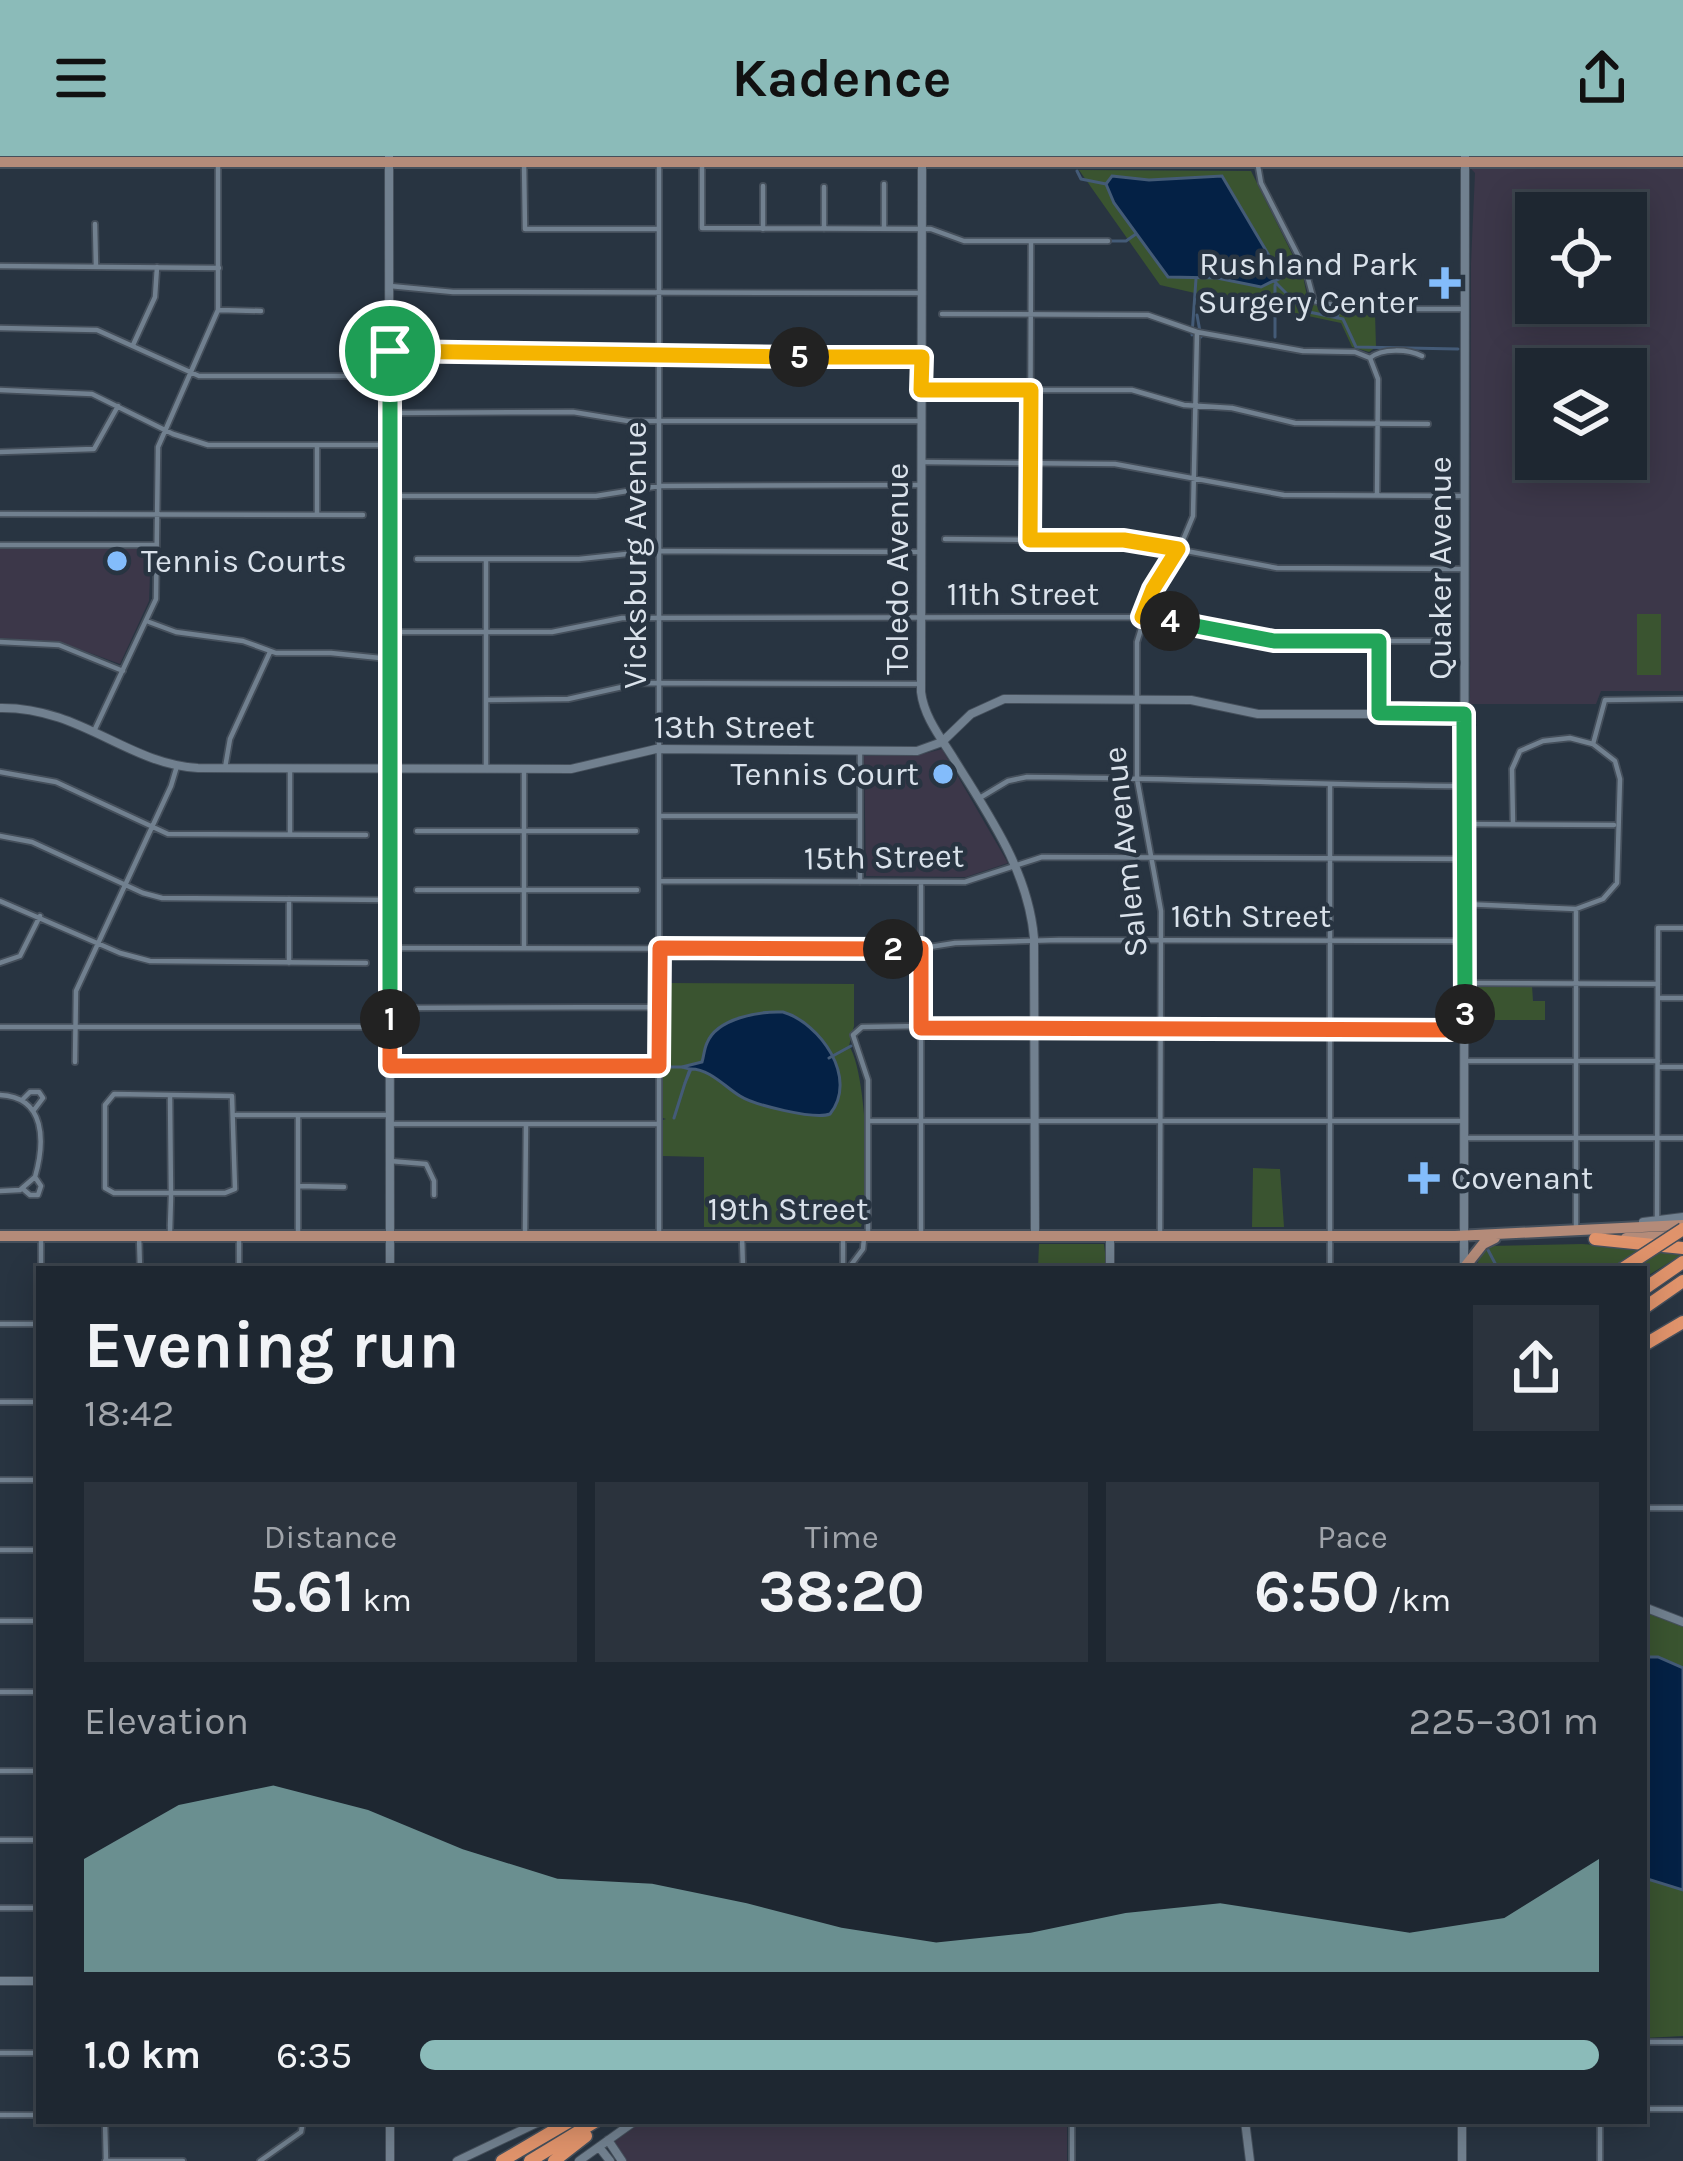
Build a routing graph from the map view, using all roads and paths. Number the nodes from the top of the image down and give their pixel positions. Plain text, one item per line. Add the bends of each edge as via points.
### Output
1 (128, 156) edge
2 (389, 159) edge
3 (600, 159) edge
4 (748, 159) edge
5 (765, 159) edge
6 (1465, 159) edge
7 (920, 160) edge
8 (1258, 161) junction
9 (1683, 161) edge
10 (0, 162) edge
11 (153, 162) junction
12 (218, 162) junction
13 (524, 162) junction
14 (659, 162) junction
15 (702, 162) junction
16 (884, 184) dead end
17 (763, 186) dead end
18 (824, 187) dead end
19 (95, 224) dead end
20 (659, 229) junction
21 (764, 229) junction
22 (824, 229) junction
23 (884, 229) junction
24 (922, 229) junction
25 (1108, 241) dead end
26 (1031, 242) junction
27 (0, 266) edge
28 (157, 267) junction
29 (96, 268) junction
30 (219, 268) junction
31 (389, 286) junction
32 (660, 293) junction
33 (922, 293) junction
34 (1465, 309) junction
35 (218, 310) junction
36 (261, 311) dead end
37 (942, 314) dead end
38 (1031, 315) junction
39 (0, 328) edge
40 (1197, 332) junction
41 (133, 345) junction
42 (390, 351) junction
43 (1422, 356) dead end
44 (660, 357) junction
45 (922, 357) junction
46 (1370, 358) junction
47 (191, 373) junction
48 (390, 376) junction
49 (0, 390) edge
50 (921, 390) junction
51 (1031, 390) junction
52 (1196, 405) junction
53 (118, 406) junction
54 (390, 413) junction
55 (659, 421) junction
56 (921, 421) junction
57 (1378, 424) junction
58 (1428, 424) dead end
59 (164, 429) junction
60 (317, 445) junction
61 (390, 445) junction
62 (0, 452) edge
63 (921, 462) junction
64 (1030, 463) junction
65 (1196, 480) junction
66 (921, 485) junction
67 (659, 486) junction
68 (390, 496) junction
69 (1377, 496) junction
70 (1464, 496) junction
71 (157, 513) junction
72 (0, 514) edge
73 (317, 515) junction
74 (363, 515) dead end
75 (945, 539) dead end
76 (1030, 540) junction
77 (0, 545) edge
78 (157, 545) junction
79 (1178, 549) junction
80 (659, 551) junction
81 (921, 552) junction
82 (417, 559) dead end
83 (487, 559) junction
84 (1464, 569) junction
85 (659, 617) junction
86 (1142, 617) junction
87 (921, 618) junction
88 (147, 621) junction
89 (390, 632) junction
90 (486, 632) junction
91 (1379, 641) junction
92 (1439, 641) dead end
93 (0, 642) edge
94 (270, 652) junction
95 (390, 659) junction
96 (123, 671) junction
97 (659, 683) junction
98 (921, 684) junction
99 (1137, 698) junction
100 (1683, 699) edge
101 (486, 700) junction
102 (0, 708) edge
103 (1379, 713) junction
104 (1464, 714) junction
105 (94, 730) junction
106 (943, 741) junction
107 (1594, 744) junction
108 (660, 749) junction
109 (860, 751) junction
110 (177, 766) junction
111 (225, 768) junction
112 (290, 768) junction
113 (390, 768) junction
114 (486, 768) junction
115 (524, 769) junction
116 (0, 772) edge
117 (1137, 778) junction
118 (1330, 785) junction
119 (1464, 785) junction
120 (978, 799) junction
121 (660, 816) junction
122 (860, 816) junction
123 (1464, 824) junction
124 (1513, 824) junction
125 (1617, 825) junction
126 (152, 828) junction
127 (417, 831) dead end
128 (524, 831) junction
129 (636, 831) dead end
130 (0, 836) edge
131 (290, 836) junction
132 (366, 836) dead end
133 (1153, 857) junction
134 (1330, 859) junction
135 (1464, 859) junction
136 (1017, 866) junction
137 (660, 881) junction
138 (860, 882) junction
139 (921, 882) junction
140 (125, 885) junction
141 (417, 890) dead end
142 (524, 890) junction
143 (637, 890) dead end
144 (289, 899) junction
145 (390, 900) junction
146 (0, 901) edge
147 (1465, 904) junction
148 (1576, 909) junction
149 (40, 916) junction
150 (1683, 928) edge
151 (1161, 940) junction
152 (1330, 940) junction
153 (1465, 941) junction
154 (1034, 942) junction
155 (98, 943) junction
156 (390, 948) junction
157 (524, 948) junction
158 (660, 948) junction
159 (921, 948) junction
160 (0, 963) edge
161 (289, 963) junction
162 (366, 963) dead end
163 (1465, 983) junction
164 (1576, 983) junction
165 (1658, 984) junction
166 (1658, 998) junction
167 (1683, 998) edge
168 (390, 1007) junction
169 (659, 1007) junction
170 (0, 1027) edge
171 (74, 1027) junction
172 (390, 1028) junction
173 (921, 1028) junction
174 (1035, 1029) junction
175 (1161, 1029) junction
176 (1330, 1030) junction
177 (1465, 1030) junction
178 (1465, 1061) junction
179 (1576, 1061) junction
180 (74, 1062) dead end
181 (1658, 1064) junction
182 (390, 1066) junction
183 (659, 1066) junction
184 (1683, 1067) edge
185 (170, 1094) junction
186 (0, 1095) edge
187 (23, 1099) junction
188 (34, 1110) junction
189 (236, 1115) junction
190 (298, 1115) junction
191 (390, 1120) junction
192 (921, 1120) junction
193 (1035, 1120) junction
194 (1161, 1120) junction
195 (1330, 1120) junction
196 (868, 1121) junction
197 (1465, 1121) junction
198 (526, 1124) junction
199 (659, 1124) junction
200 (1465, 1138) junction
201 (1576, 1138) junction
202 (1658, 1138) junction
203 (1683, 1138) edge
204 (390, 1161) junction
205 (35, 1177) junction
206 (298, 1186) junction
207 (344, 1186) dead end
208 (23, 1189) junction
209 (0, 1191) edge
210 (171, 1195) junction
211 (434, 1195) dead end
212 (1657, 1220) junction
213 (1683, 1227) edge
214 (1616, 1228) junction
215 (170, 1231) junction
216 (1576, 1233) junction
217 (1502, 1235) junction
218 (0, 1236) edge
219 (41, 1236) junction
220 (140, 1236) junction
221 (239, 1236) junction
222 (298, 1236) junction
223 (390, 1236) junction
224 (525, 1236) junction
225 (658, 1236) junction
226 (742, 1236) junction
227 (843, 1236) junction
228 (866, 1236) junction
229 (921, 1236) junction
230 (1035, 1236) junction
231 (1110, 1236) junction
232 (1160, 1236) junction
233 (1330, 1236) junction
234 (1464, 1236) junction
235 (1595, 1238) junction
236 (1683, 1248) edge
237 (1683, 1262) edge
238 (41, 1266) edge
239 (140, 1266) edge
240 (239, 1266) edge
241 (390, 1266) edge
242 (743, 1266) edge
243 (845, 1266) edge
244 (847, 1266) edge
245 (1110, 1266) edge
246 (1330, 1266) edge
247 (1464, 1266) edge
248 (1466, 1266) edge
249 (1626, 1266) edge
250 (1683, 1281) edge
251 (1647, 1284) edge
252 (1647, 1306) edge
253 (0, 1324) edge
254 (36, 1324) edge
255 (1683, 1324) edge
256 (1647, 1347) edge
257 (0, 1402) edge
258 (36, 1402) edge
259 (0, 1480) edge
260 (36, 1480) edge
261 (1647, 1508) edge
262 (1683, 1508) edge
263 (0, 1550) edge
264 (36, 1550) edge
265 (1647, 1608) edge
266 (0, 1621) edge
267 (36, 1621) edge
268 (1683, 1622) edge
269 (0, 1692) edge
270 (36, 1692) edge
271 (0, 1771) edge
272 (36, 1771) edge
273 (0, 1840) edge
274 (36, 1840) edge
275 (0, 1908) edge
276 (36, 1908) edge
277 (0, 1981) edge
278 (36, 1981) edge
279 (1647, 2042) edge
280 (1683, 2042) edge
281 (0, 2053) edge
282 (36, 2053) edge
283 (1647, 2109) edge
284 (1683, 2109) edge
285 (0, 2115) edge
286 (36, 2115) edge
287 (105, 2124) edge
288 (302, 2124) edge
289 (391, 2124) edge
290 (535, 2124) edge
291 (565, 2124) edge
292 (595, 2124) edge
293 (597, 2124) edge
294 (631, 2124) edge
295 (1072, 2124) edge
296 (1245, 2124) edge
297 (1462, 2124) edge
298 (1600, 2124) edge
299 (604, 2144) junction
300 (105, 2161) edge
301 (183, 2161) edge
302 (260, 2161) edge
303 (391, 2161) edge
304 (457, 2161) edge
305 (502, 2161) edge
306 (530, 2161) edge
307 (554, 2161) edge
308 (580, 2161) edge
309 (610, 2161) edge
310 (622, 2161) edge
311 (1072, 2161) edge
312 (1250, 2161) edge
313 (1462, 2161) edge
314 (1600, 2161) edge

1 - 11 street
2 - 12 main road
2 - 13 main road
2 - 31 street
3 - 13 main road
3 - 14 main road
4 - 5 main road
4 - 15 main road
5 - 7 main road
6 - 8 main road
6 - 9 main road
6 - 34 street, Quaker Avenue
7 - 8 main road
7 - 24 street, Toledo Avenue
8 - 34 street via 1313,299 1353,309
10 - 11 main road
11 - 12 main road
12 - 30 street
13 - 20 street via 524,229
14 - 15 main road
14 - 20 street, Vicksburg Avenue
15 - 21 street via 702,228
16 - 23 street
17 - 21 street
18 - 22 street
19 - 29 street
20 - 32 street, Vicksburg Avenue
21 - 22 street
22 - 23 street
23 - 24 street
24 - 26 street via 964,241
24 - 33 street, Toledo Avenue
25 - 26 street
26 - 38 street
27 - 29 street
28 - 29 street
28 - 30 street
28 - 41 street via 155,297
30 - 35 street
31 - 32 street
31 - 42 street
32 - 33 street
32 - 44 street, Vicksburg Avenue
33 - 45 street, Toledo Avenue
34 - 70 street, Quaker Avenue
35 - 36 street
35 - 47 street
37 - 38 street
38 - 40 street via 1148,315
38 - 51 street
39 - 41 street via 88,328
40 - 46 street
40 - 52 street, Salem Avenue
41 - 47 street
42 - 44 street
42 - 48 street
43 - 46 street
44 - 45 street
44 - 55 street, Vicksburg Avenue
45 - 50 street, Toledo Avenue
46 - 57 street
47 - 48 street
47 - 59 street
48 - 54 street
49 - 53 street via 81,391
50 - 51 street
50 - 56 street, Toledo Avenue
51 - 52 street via 1132,390
51 - 64 street
52 - 57 street via 1295,423
52 - 65 street, Salem Avenue
53 - 59 street
53 - 62 street via 94,449
54 - 55 street via 573,412
54 - 61 street
55 - 56 street
55 - 67 street, Vicksburg Avenue
56 - 63 street, Toledo Avenue
57 - 58 street
57 - 69 street
59 - 60 street via 208,445
59 - 71 street
60 - 61 street
60 - 73 street
61 - 68 street
63 - 64 street
63 - 66 street, Toledo Avenue
64 - 65 street via 1130,466
64 - 76 street
65 - 69 street via 1284,495
65 - 79 street, Salem Avenue via 1193,516
66 - 67 street
66 - 81 street, Toledo Avenue
67 - 68 street via 596,496
67 - 80 street, Vicksburg Avenue
68 - 89 street
69 - 70 street
70 - 84 street, Quaker Avenue
71 - 72 street
71 - 73 street
71 - 78 street
73 - 74 street
75 - 76 street
76 - 79 street
77 - 78 street
78 - 88 street via 156,599
79 - 84 street via 1276,568
79 - 86 street, Salem Avenue
80 - 81 street
80 - 83 street
80 - 85 street, Vicksburg Avenue
81 - 87 street, Toledo Avenue
82 - 83 street
83 - 90 street
84 - 104 street, Quaker Avenue
85 - 87 street, 11th Street
85 - 90 street, 11th Street
85 - 97 street, Vicksburg Avenue
86 - 87 street, 11th Street
86 - 91 street, 11th Street via 1274,641
86 - 99 street, Salem Avenue
87 - 98 street, Toledo Avenue
88 - 94 street
88 - 96 street
89 - 90 street, 11th Street
89 - 95 street
90 - 101 street
91 - 92 street, 11th Street
91 - 103 street
93 - 96 street via 59,645
94 - 95 street
94 - 111 street
95 - 113 street
96 - 105 street
97 - 98 street
97 - 101 street via 559,700
97 - 108 street, Vicksburg Avenue
98 - 106 street, Toledo Avenue
99 - 103 street, 13th Street via 1206,700 1258,714
99 - 106 street, 13th Street via 1004,699 971,714
99 - 117 street, Salem Avenue
100 - 107 street via 1603,702
101 - 114 street
102 - 105 street, 13th Street via 52,712
103 - 104 street, 13th Street
104 - 119 street, Quaker Avenue
105 - 110 street, 13th Street
106 - 109 street, 13th Street via 916,751
106 - 120 street, Toledo Avenue
107 - 124 street via 1557,738 1520,752
107 - 125 street via 1620,773
108 - 109 street, 13th Street
108 - 115 street, 13th Street via 571,769
108 - 121 street, Vicksburg Avenue
109 - 122 street
110 - 111 street, 13th Street
110 - 126 street
111 - 112 street, 13th Street
112 - 113 street, 13th Street
112 - 131 street
113 - 114 street, 13th Street
113 - 145 street
114 - 115 street, 13th Street
115 - 128 street
116 - 126 street via 56,782
117 - 118 street
117 - 120 street via 1017,778
117 - 133 street, Salem Avenue
118 - 119 street
118 - 134 street
119 - 123 street, Quaker Avenue
120 - 136 street, Toledo Avenue
121 - 122 street
121 - 137 street, Vicksburg Avenue
122 - 138 street
123 - 124 street
123 - 135 street, Quaker Avenue
124 - 125 street
125 - 148 street via 1617,883 1603,899
126 - 131 street via 179,836
126 - 140 street
127 - 128 street
128 - 129 street
128 - 142 street
130 - 140 street via 32,842
131 - 132 street
133 - 134 street, 15th Street
133 - 136 street, 15th Street via 1042,857
133 - 151 street, Salem Avenue
134 - 135 street, 15th Street
134 - 152 street
135 - 147 street, Quaker Avenue
136 - 139 street, 15th Street via 973,881
136 - 154 street, Toledo Avenue
137 - 138 street, 15th Street
137 - 158 street, Vicksburg Avenue
138 - 139 street, 15th Street
139 - 159 street
140 - 144 street via 178,899
140 - 155 street
141 - 142 street
142 - 143 street
142 - 157 street
144 - 145 street
144 - 161 street
145 - 156 street
146 - 149 street
147 - 148 street
147 - 153 street, Quaker Avenue
148 - 164 street
149 - 155 street
149 - 160 street via 20,956
150 - 165 street via 1658,928
151 - 152 street, 16th Street
151 - 154 street, 16th Street
151 - 175 street, Salem Avenue
152 - 153 street, 16th Street
152 - 176 street
153 - 163 street, Quaker Avenue
154 - 159 street, 16th Street
154 - 174 street, Toledo Avenue
155 - 161 street via 150,961
155 - 171 street via 76,991
156 - 157 street, 16th Street
156 - 168 street
157 - 158 street, 16th Street
158 - 159 street, 16th Street
158 - 169 street, Vicksburg Avenue
159 - 173 street
161 - 162 street
163 - 164 street
163 - 177 street, Quaker Avenue
164 - 165 street
164 - 179 street
165 - 166 street
166 - 167 street
166 - 181 street
168 - 169 street
168 - 172 street
169 - 183 street, Vicksburg Avenue
170 - 171 street
171 - 172 street
171 - 180 street
172 - 182 street
173 - 174 street
173 - 192 street
173 - 196 street via 855,1031
174 - 175 street
174 - 193 street, Toledo Avenue
175 - 176 street
175 - 194 street, Salem Avenue
176 - 177 street
176 - 195 street
177 - 178 street, Quaker Avenue
178 - 179 street
178 - 197 street, Quaker Avenue
179 - 181 street
179 - 201 street
181 - 184 street
181 - 202 street
182 - 183 street
182 - 191 street
183 - 199 street, Vicksburg Avenue
185 - 189 street via 232,1096
185 - 210 street
185 - 210 street via 109,1096 104,1181 108,1190
186 - 187 street
187 - 188 street
187 - 188 street via 39,1092
188 - 205 street
189 - 190 street
189 - 210 street via 233,1190
190 - 191 street
190 - 206 street
191 - 198 street
191 - 204 street
192 - 193 street
192 - 196 street
192 - 229 street
193 - 194 street
193 - 230 street, Toledo Avenue
194 - 195 street
194 - 232 street, Salem Avenue
195 - 197 street
195 - 233 street
196 - 228 street
197 - 200 street, Quaker Avenue
198 - 199 street
198 - 224 street
199 - 225 street, Vicksburg Avenue
200 - 201 street
200 - 234 street, Quaker Avenue
201 - 202 street
201 - 216 street
202 - 203 street
202 - 212 street
204 - 211 street via 426,1164
204 - 223 street
205 - 208 street
205 - 208 street via 38,1195
206 - 207 street
206 - 222 street
208 - 209 street
210 - 215 street
212 - 213 street
212 - 214 street
213 - 214 main road, 19th Street
213 - 235 main road, 19th Street
213 - 249 highway, bridge
214 - 216 main road, 19th Street
215 - 220 main road, 19th Street
215 - 221 main road, 19th Street
216 - 217 main road, 19th Street
216 - 235 main road, 19th Street
217 - 234 main road, 19th Street
217 - 248 main road
218 - 219 main road, 19th Street
219 - 220 main road, 19th Street
219 - 238 street
220 - 239 street
221 - 222 main road, 19th Street
221 - 240 street
222 - 223 main road, 19th Street
223 - 224 main road, 19th Street
223 - 241 street
224 - 225 main road, 19th Street
225 - 226 main road, 19th Street
226 - 227 main road, 19th Street
226 - 242 street
227 - 228 main road, 19th Street
227 - 243 street
228 - 229 main road, 19th Street
228 - 244 street
229 - 230 main road, 19th Street
230 - 231 main road, 19th Street
231 - 232 main road, 19th Street
231 - 245 street
232 - 233 main road, 19th Street
233 - 234 main road, 19th Street
233 - 246 street
234 - 247 street, Quaker Avenue
235 - 236 highway
237 - 251 highway
250 - 252 highway
253 - 254 street
255 - 256 highway
257 - 258 street
259 - 260 street
261 - 262 street
263 - 264 street
265 - 268 street
266 - 267 street
269 - 270 street
271 - 272 street
273 - 274 street
275 - 276 street
277 - 278 street
279 - 280 street
281 - 282 street
283 - 284 street
285 - 286 street
287 - 300 street
288 - 302 street
289 - 303 street
290 - 304 street
291 - 305 highway
292 - 306 highway
293 - 307 highway
294 - 299 street
295 - 311 street
296 - 312 street
297 - 313 street
298 - 314 street
299 - 308 street
299 - 309 street
299 - 310 street
300 - 301 street

